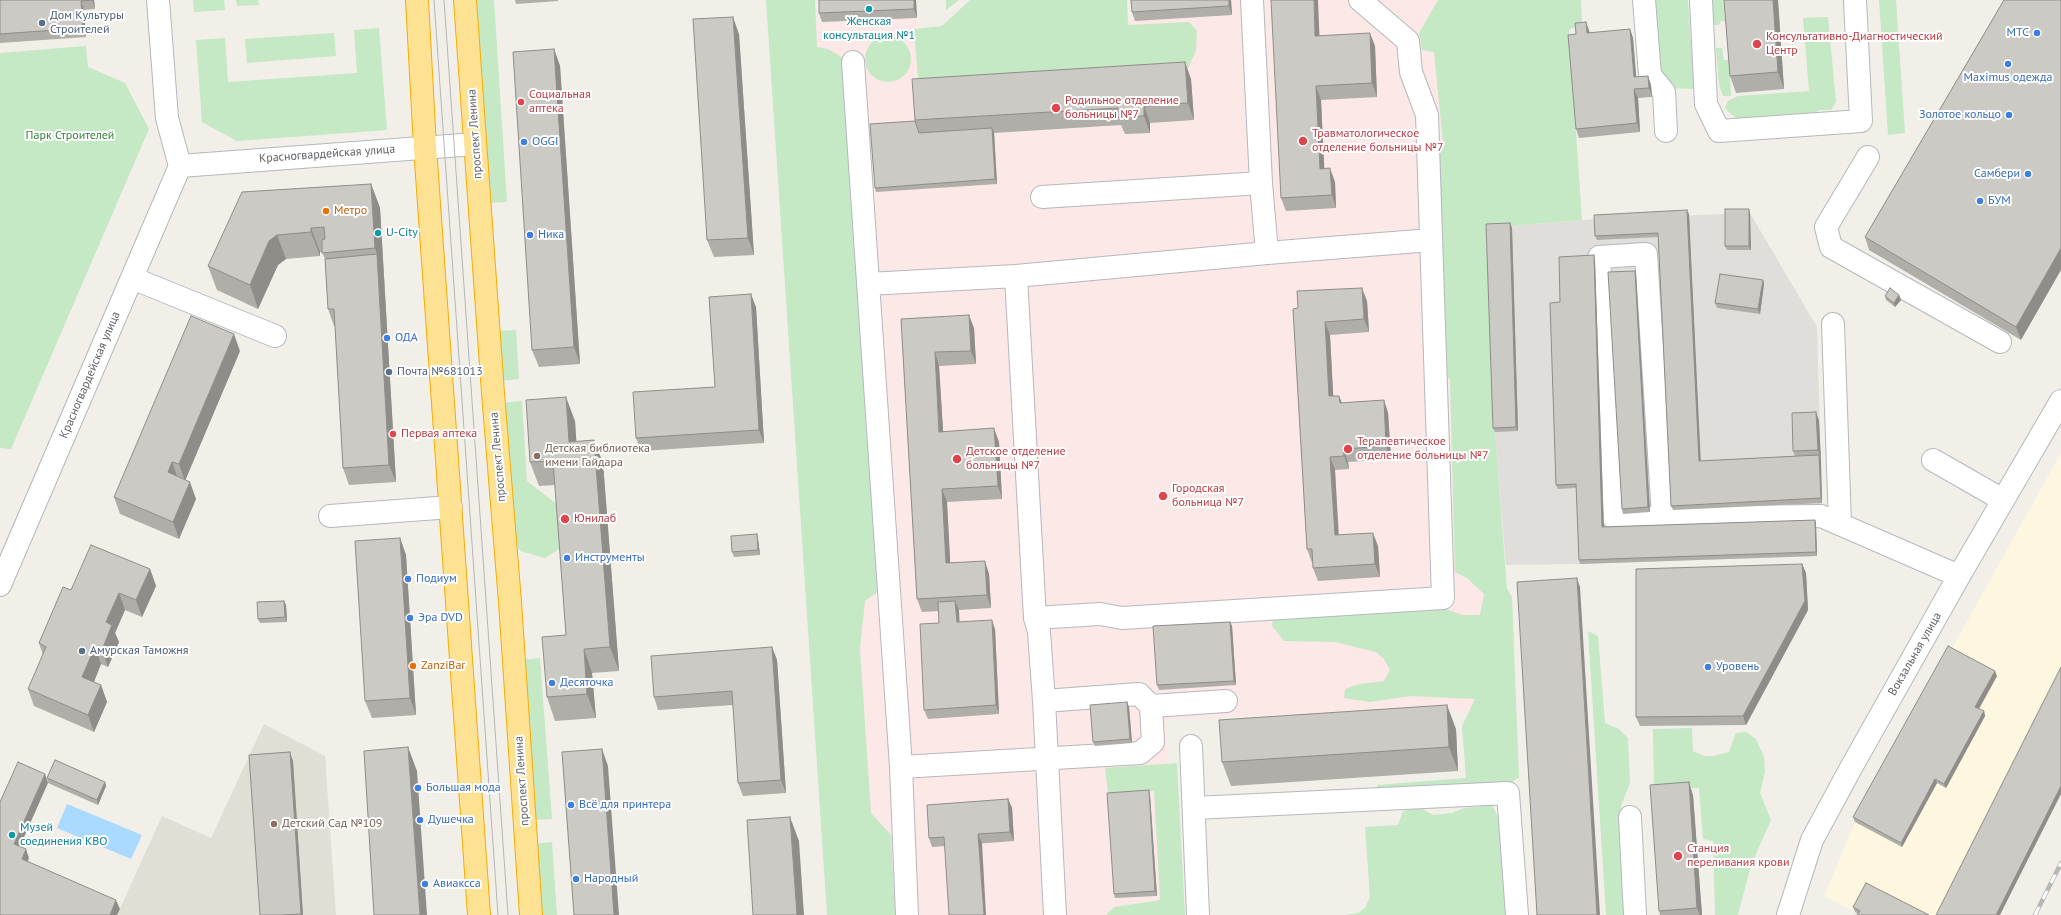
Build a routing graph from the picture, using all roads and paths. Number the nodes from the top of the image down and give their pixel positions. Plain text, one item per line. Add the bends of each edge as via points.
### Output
1 (158, 0) edge
2 (417, 0) edge
3 (465, 0) edge
4 (1252, 0) edge
5 (1360, 0) edge
6 (1644, 0) edge
7 (1701, 0) edge
8 (1855, 0) edge
9 (853, 62) dead end
10 (1666, 131) dead end
11 (475, 144) junction
12 (425, 147) junction
13 (1868, 157) dead end
14 (180, 166) junction
15 (1261, 183) junction
16 (1042, 197) dead end
17 (1431, 240) junction
18 (1267, 253) junction
19 (1016, 276) junction
20 (132, 278) junction
21 (868, 284) junction
22 (1834, 324) dead end
23 (275, 336) dead end
24 (2000, 342) dead end
25 (2061, 401) edge
26 (1933, 460) dead end
27 (2003, 500) junction
28 (451, 507) junction
29 (330, 516) dead end
30 (1663, 516) junction
31 (1840, 524) junction
32 (1960, 576) junction
33 (0, 585) edge
34 (1035, 618) junction
35 (1044, 701) junction
36 (1226, 701) dead end
37 (1151, 706) junction
38 (1191, 746) dead end
39 (1047, 758) junction
40 (901, 767) junction
41 (1194, 808) junction
42 (1630, 817) dead end
43 (479, 915) edge
44 (530, 915) edge
45 (907, 915) edge
46 (1055, 915) edge
47 (1198, 915) edge
48 (1517, 915) edge
49 (1635, 915) edge
50 (1788, 915) edge

1 - 14 street via 167,118
2 - 12 highway
3 - 11 highway, проспект Ленина
4 - 15 street
5 - 17 street via 1408,41 1411,72 1426,115
6 - 10 street via 1650,75 1664,92
7 - 8 street via 1706,104 1719,131 1861,121
9 - 21 street
11 - 12 street, Красногвардейская улица
11 - 44 highway, проспект Ленина via 510,602
12 - 14 street, Красногвардейская улица
12 - 28 highway
13 - 24 street via 1826,227 1831,247
14 - 20 street, Красногвардейская улица
15 - 16 street
15 - 18 street
17 - 18 street
17 - 34 street via 1443,598 1122,618 1100,614
18 - 19 street
19 - 21 street
19 - 34 street
20 - 23 street
20 - 33 street, Красногвардейская улица
21 - 40 street
22 - 31 street
25 - 27 street, Вокзальная улица
26 - 27 street
27 - 32 street, Вокзальная улица
28 - 29 street
28 - 43 highway
30 - 30 street via 1614,518 1599,257 1646,254
30 - 31 street via 1821,516
31 - 32 street
32 - 50 street, Вокзальная улица via 1812,840
34 - 35 street via 1039,632
35 - 37 street via 1139,694
35 - 39 street
36 - 37 street
37 - 39 street via 1153,742 1140,753
38 - 41 street
39 - 40 street
39 - 46 street
40 - 45 street
41 - 47 street
41 - 48 street via 1508,793
42 - 49 street

